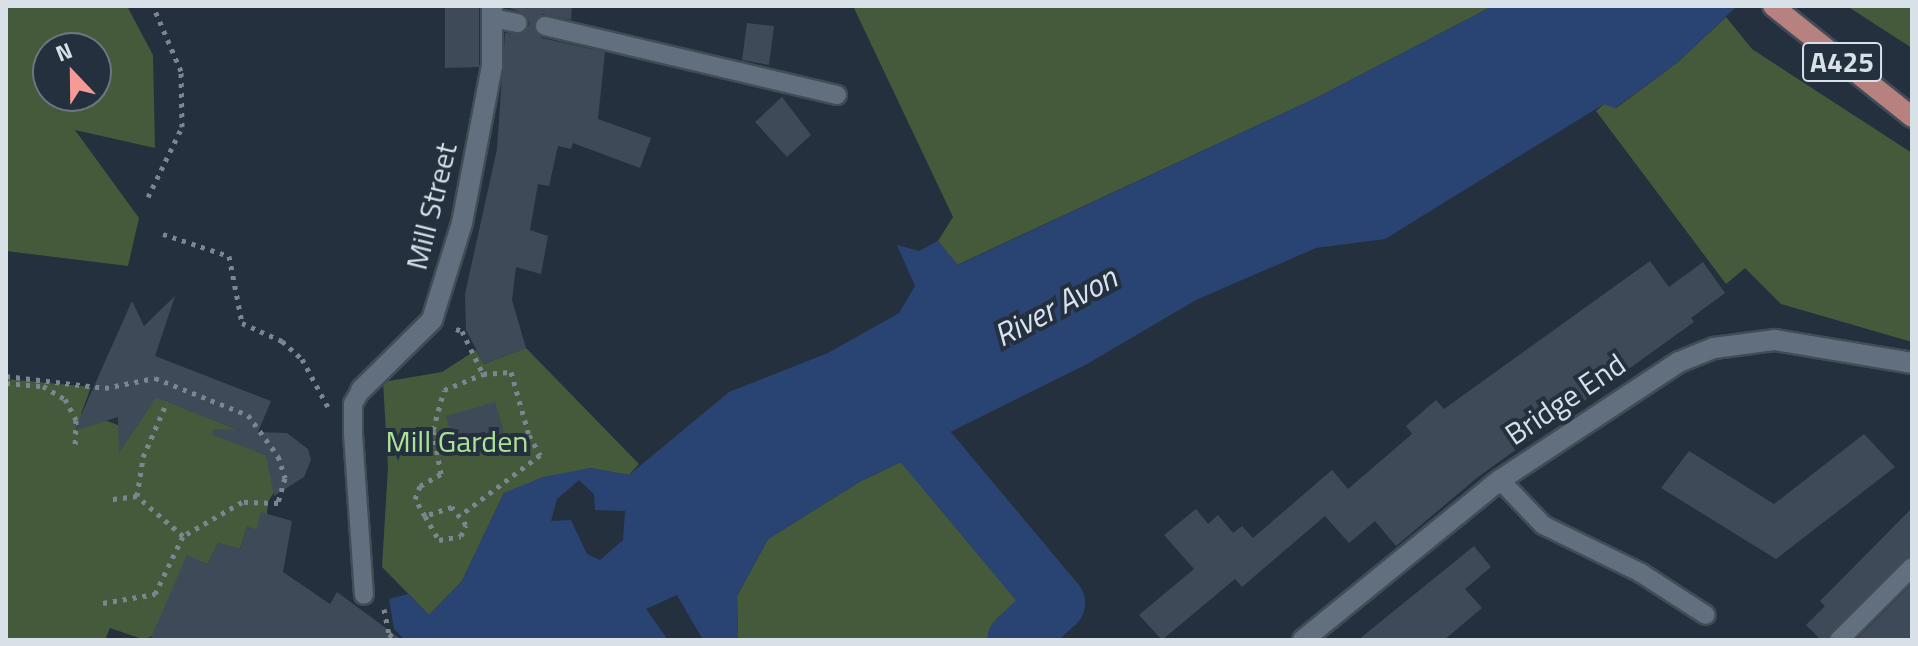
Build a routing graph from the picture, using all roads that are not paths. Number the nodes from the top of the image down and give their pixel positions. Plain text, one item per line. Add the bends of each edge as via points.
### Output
1 (1773, 6) edge
2 (492, 12) edge
3 (518, 23) dead end
4 (545, 26) dead end
5 (837, 95) dead end
6 (1912, 117) edge
7 (1912, 363) edge
8 (361, 390) joint
9 (1500, 480) junction
10 (1912, 567) edge
11 (364, 595) road end
12 (1706, 615) dead end
13 (1303, 640) edge
14 (1839, 640) edge

1 - 6 main road, A425
2 - 3 lane
2 - 8 street, Mill Street via 492,66 462,223 432,320
4 - 5 lane
7 - 9 street, Bridge End via 1775,340 1714,348 1649,379
8 - 11 lane via 353,404 353,434
9 - 12 lane via 1543,525 1641,573
9 - 13 street, Bridge End
10 - 14 lane

